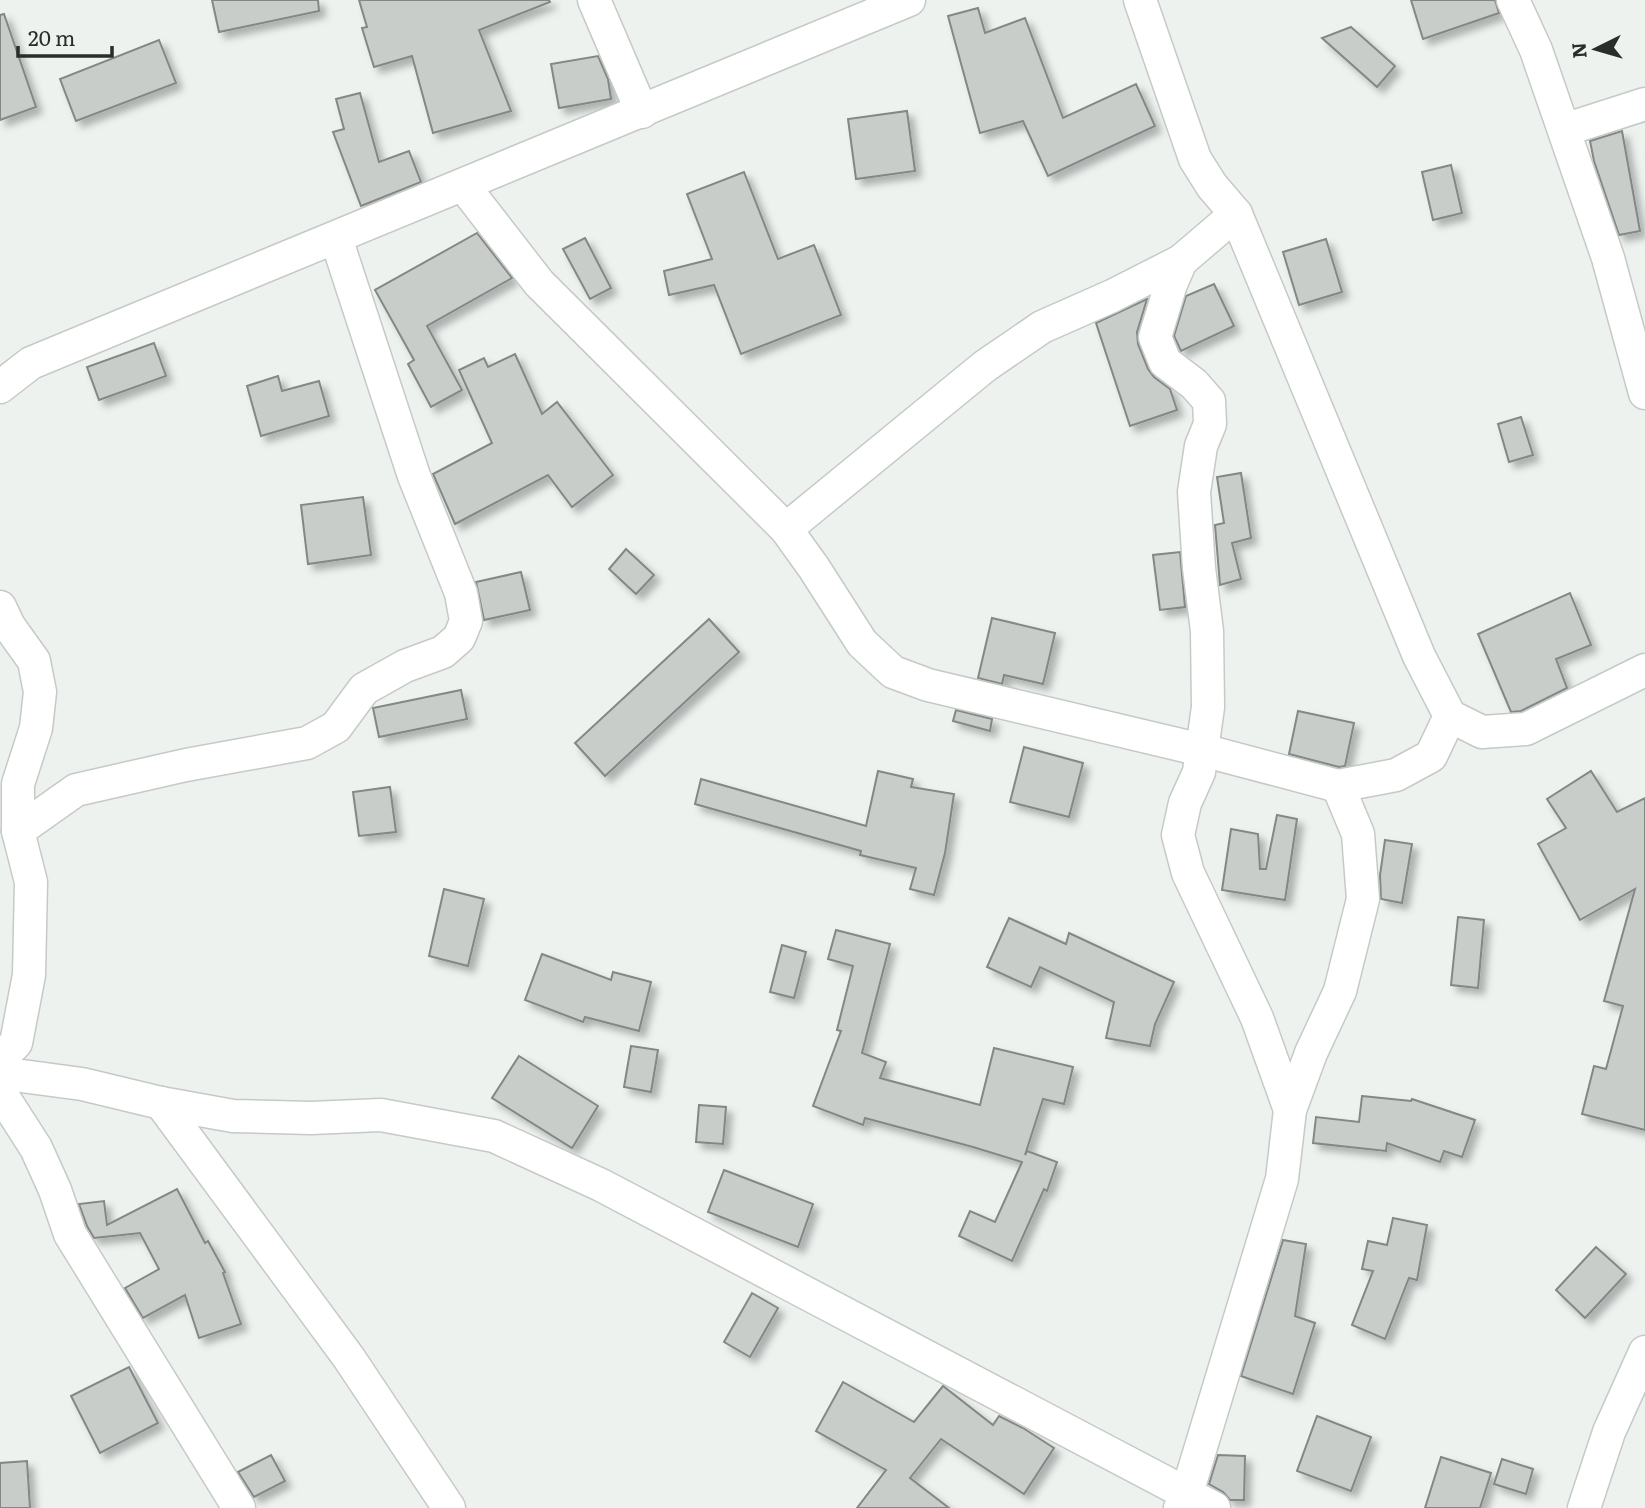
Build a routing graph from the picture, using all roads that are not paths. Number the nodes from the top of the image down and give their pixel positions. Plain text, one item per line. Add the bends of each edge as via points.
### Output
1 (594, 0) edge
2 (909, 0) edge
3 (1140, 0) edge
4 (1513, 0) edge
5 (1645, 104) edge
6 (642, 112) junction
7 (1564, 130) junction
8 (463, 185) junction
9 (1236, 214) junction
10 (336, 238) junction
11 (1181, 261) junction
12 (0, 387) edge
13 (1645, 393) edge
14 (786, 528) junction
15 (0, 607) edge
16 (1645, 670) edge
17 (1450, 716) junction
18 (1202, 750) junction
19 (1338, 786) junction
20 (18, 831) junction
21 (0, 1059) edge
22 (0, 1073) edge
23 (0, 1092) edge
24 (161, 1103) junction
25 (1290, 1110) junction
26 (1645, 1352) edge
27 (1183, 1500) edge
28 (236, 1507) edge
29 (449, 1508) edge
30 (1214, 1508) edge
31 (1584, 1508) edge

1 - 6 street
2 - 6 street
3 - 9 street via 1195,159
4 - 7 street
5 - 7 street
6 - 8 street
7 - 13 street via 1608,258
8 - 10 street
8 - 14 street via 539,283
9 - 11 street
9 - 17 street via 1419,656
10 - 12 street via 31,363
10 - 20 street via 414,476 461,593 466,621 460,638 443,652 405,666 364,690 336,727 307,743 76,790
11 - 14 street via 1042,327 985,366
11 - 18 street via 1155,337 1165,362 1209,401 1210,424 1201,446 1194,492 1207,631 1208,707
14 - 18 street via 862,643 893,672 928,685
15 - 20 street via 34,661 40,692 36,728 18,784
16 - 17 street via 1526,729 1482,732
17 - 19 street via 1432,755 1396,775
18 - 19 street
18 - 25 street via 1178,835 1188,873 1257,1018
19 - 25 street via 1358,834 1363,899 1340,991
20 - 21 street via 31,882 29,975 16,1043
22 - 24 street via 82,1084
23 - 28 street via 36,1148 70,1234
24 - 27 street via 233,1116 381,1115 494,1136 613,1191
24 - 29 street via 349,1358
25 - 27 street via 1282,1179
26 - 31 street via 1609,1432
27 - 30 street

